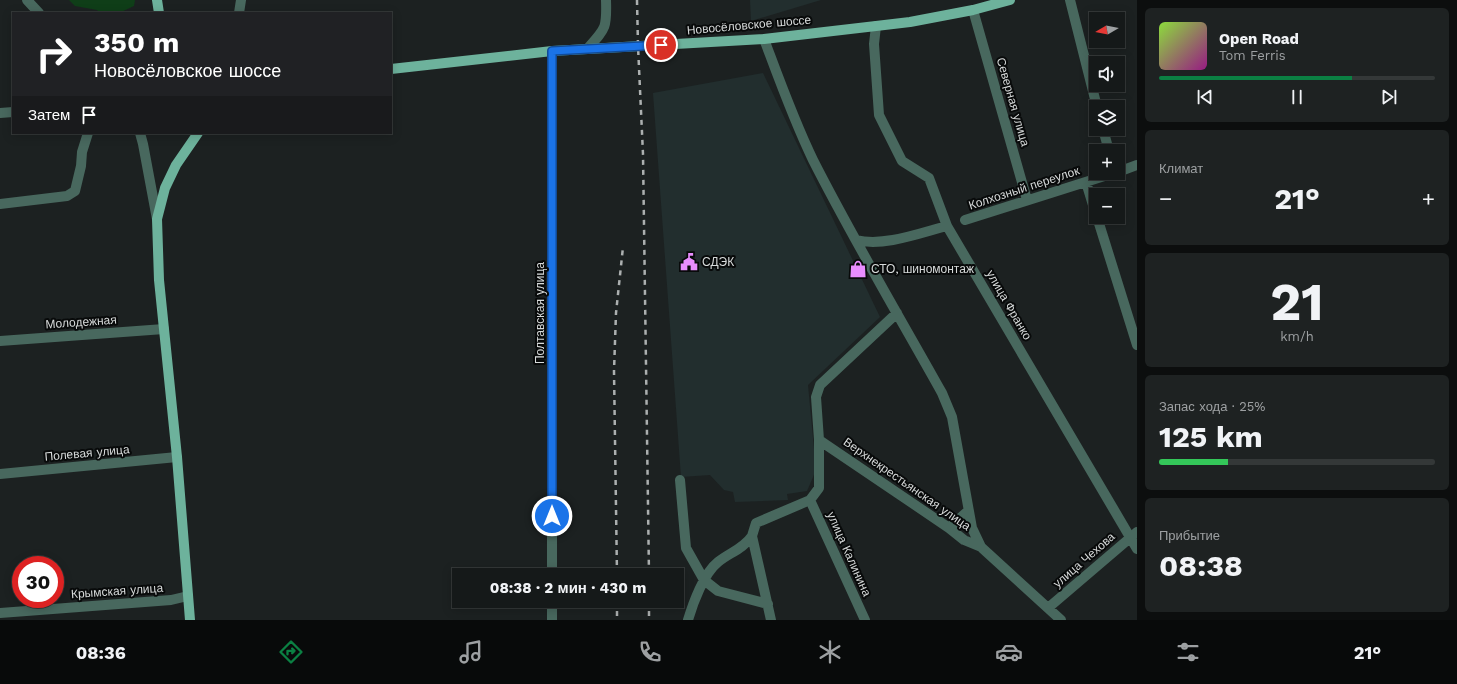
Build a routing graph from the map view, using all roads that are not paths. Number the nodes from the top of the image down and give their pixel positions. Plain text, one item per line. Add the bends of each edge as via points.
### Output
1 (27, 0) edge
2 (157, 0) edge
3 (241, 0) edge
4 (606, 0) edge
5 (1010, 0) edge
6 (1070, 0) edge
7 (973, 10) junction
8 (39, 12) edge
9 (159, 12) edge
10 (239, 12) edge
11 (876, 26) junction
12 (764, 39) junction
13 (587, 49) junction
14 (552, 51) junction
15 (392, 69) edge
16 (1095, 100) edge
17 (12, 112) edge
18 (0, 113) edge
19 (88, 134) edge
20 (140, 134) edge
21 (197, 134) edge
22 (1137, 165) edge
23 (1125, 169) edge
24 (1092, 180) edge
25 (1086, 182) junction
26 (1089, 192) edge
27 (1027, 200) junction
28 (0, 204) edge
29 (157, 219) junction
30 (965, 220) dead end
31 (1099, 224) edge
32 (947, 226) junction
33 (856, 240) junction
34 (885, 242) junction
35 (868, 262) junction
36 (897, 313) junction
37 (164, 329) junction
38 (0, 341) edge
39 (1137, 345) edge
40 (819, 440) junction
41 (177, 457) junction
42 (0, 474) edge
43 (680, 480) dead end
44 (810, 500) junction
45 (968, 511) junction
46 (949, 528) junction
47 (1134, 535) edge
48 (752, 536) junction
49 (981, 547) junction
50 (1137, 549) edge
51 (552, 568) edge
52 (704, 580) junction
53 (188, 596) junction
54 (768, 604) junction
55 (552, 608) edge
56 (1048, 608) junction
57 (0, 613) edge
58 (190, 620) edge
59 (552, 620) edge
60 (688, 620) edge
61 (771, 620) edge
62 (864, 620) edge
63 (1061, 620) edge

1 - 8 street
2 - 9 main road
3 - 10 street
4 - 13 street via 606,25
5 - 7 main road, Новосёловское шоссе
6 - 16 street
7 - 11 main road, Новосёловское шоссе
7 - 27 street, Северная улица
11 - 12 main road, Новосёловское шоссе
11 - 32 street, улица Франко via 874,44 879,115 902,161 929,178
12 - 13 main road, Новосёловское шоссе
12 - 33 street, Верхнекрестьянская улица via 813,158
13 - 14 main road, Новосёловское шоссе
14 - 15 main road, Новосёловское шоссе
14 - 51 street, Полтавская улица
17 - 18 street
19 - 28 street via 76,191 67,196
20 - 29 street
21 - 29 main road via 176,165 165,188
22 - 23 street
24 - 25 street, Колхозный переулок
25 - 26 street
25 - 27 street, Колхозный переулок
27 - 30 street, Колхозный переулок
29 - 37 main road
31 - 39 street
32 - 34 street
32 - 47 street, улица Франко
33 - 34 street
33 - 35 street, Верхнекрестьянская улица
34 - 35 street via 877,247
35 - 36 street, Верхнекрестьянская улица
36 - 40 street via 820,385 816,397
36 - 45 street, Верхнекрестьянская улица via 942,393 952,417
37 - 38 street, Молодежная
37 - 41 main road
40 - 44 street via 819,488
40 - 46 street, Верхнекрестьянская улица
41 - 42 street, Полевая улица
41 - 53 main road
43 - 52 street via 686,548
44 - 48 street via 756,523
44 - 62 street, улица Калинина
45 - 46 street
45 - 49 street, Верхнекрестьянская улица via 972,528
46 - 49 street, Верхнекрестьянская улица via 964,540
47 - 50 street, улица Франко
47 - 56 street, улица Чехова
48 - 52 street via 743,547 711,568
48 - 54 street
49 - 56 street, Верхнекрестьянская улица
52 - 54 street via 718,591
52 - 60 street
53 - 57 street, Крымская улица via 171,600
53 - 58 main road
54 - 61 street
55 - 59 street
56 - 63 street, Верхнекрестьянская улица

